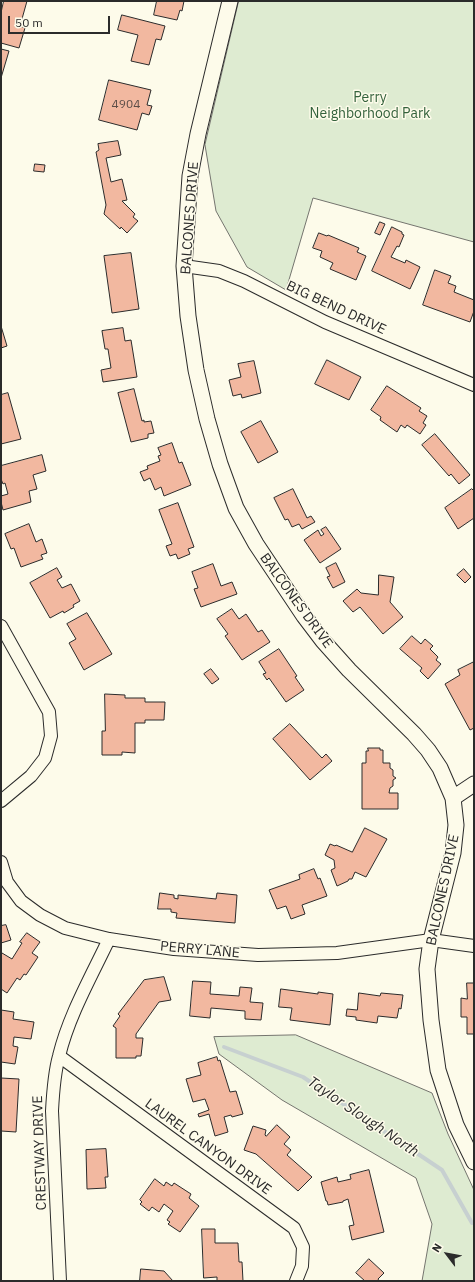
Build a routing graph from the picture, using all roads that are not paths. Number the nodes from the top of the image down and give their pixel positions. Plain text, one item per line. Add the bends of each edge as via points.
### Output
1 (230, 1) edge
2 (184, 266) junction
3 (474, 385) edge
4 (1, 626) edge
5 (474, 784) edge
6 (453, 798) junction
7 (1, 801) edge
8 (1, 862) edge
9 (108, 940) junction
10 (431, 940) junction
11 (474, 946) edge
12 (59, 1056) junction
13 (474, 1162) edge
14 (60, 1281) edge
15 (296, 1281) edge

1 - 2 street, BALCONES DRIVE via 190,176
2 - 3 street, BIG BEND DRIVE via 219,271 244,281 325,322
2 - 6 street, BALCONES DRIVE via 196,370 207,420 236,508 264,557 304,616 349,670 428,750 440,768
4 - 7 street via 49,712 50,736 45,758 31,776
5 - 6 street
6 - 10 street, BALCONES DRIVE via 456,825 453,853
8 - 9 street, PERRY LANE via 7,882 21,901 40,916 65,928
9 - 10 street, PERRY LANE via 174,949 258,954 337,953
9 - 12 street, CRESTWAY DRIVE via 71,1021
10 - 11 street, PERRY LANE
10 - 13 street, BALCONES DRIVE via 427,969 438,1070 456,1125
12 - 14 street, CRESTWAY DRIVE via 52,1111
12 - 15 street, LAUREL CANYON DRIVE via 294,1228 303,1247 302,1266

